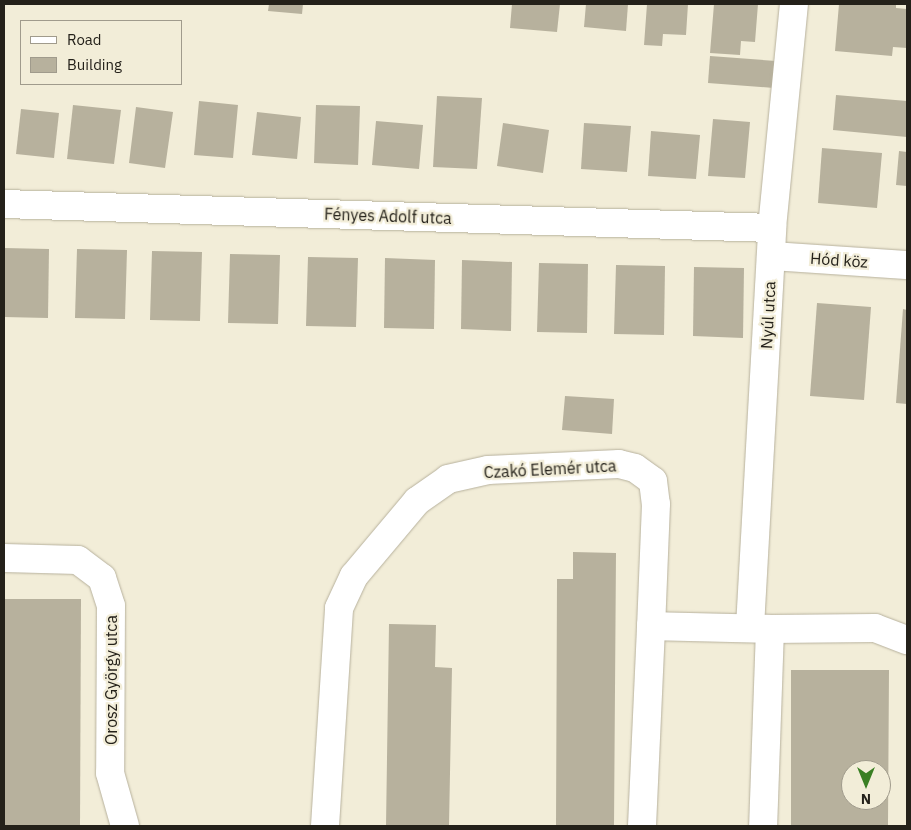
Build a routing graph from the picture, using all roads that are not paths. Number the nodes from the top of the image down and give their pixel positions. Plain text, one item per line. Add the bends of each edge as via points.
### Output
1 (794, 4) edge
2 (4, 204) edge
3 (772, 228) junction
4 (771, 256) junction
5 (907, 265) edge
6 (4, 558) edge
7 (651, 626) junction
8 (760, 628) junction
9 (907, 640) edge
10 (125, 826) edge
11 (325, 826) edge
12 (642, 826) edge
13 (763, 826) edge

1 - 3 street, Nyúl utca
2 - 3 street, Fényes Adolf utca
3 - 4 street, Nyúl utca
4 - 5 street, Hód köz
4 - 8 street, Nyúl utca
6 - 10 street, Orosz György utca via 78,560 102,578 112,606 110,773
7 - 8 street
7 - 11 street, Czakó Elemér utca via 656,504 653,481 635,468 619,464 488,470 448,479 417,501 404,516 354,576 339,608
7 - 12 street, Czakó Elemér utca
8 - 9 street via 875,628
8 - 13 street

